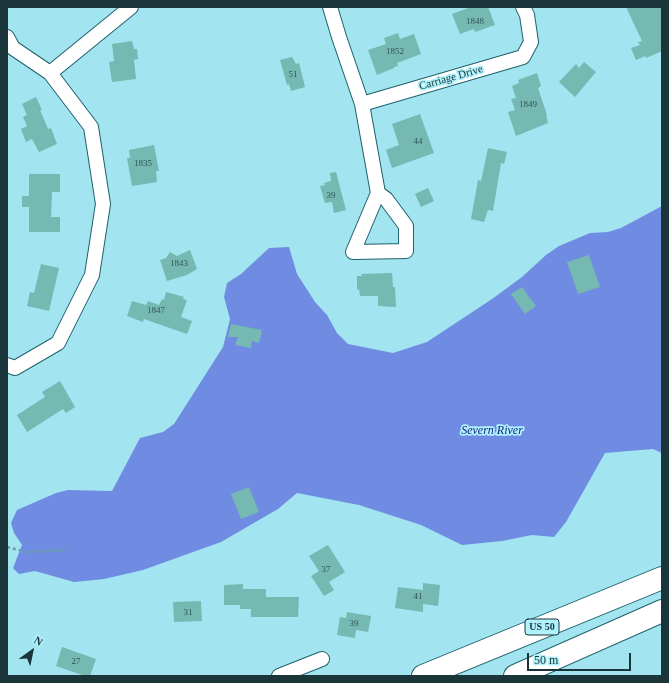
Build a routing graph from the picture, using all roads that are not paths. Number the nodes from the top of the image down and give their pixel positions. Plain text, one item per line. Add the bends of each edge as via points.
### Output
1 (131, 7) edge
2 (330, 7) edge
3 (523, 7) edge
4 (7, 37) edge
5 (50, 73) junction
6 (362, 104) junction
7 (378, 193) junction
8 (7, 365) edge
9 (662, 578) edge
10 (662, 611) edge
11 (322, 659) dead end
12 (279, 676) edge
13 (423, 676) edge
14 (515, 676) edge

1 - 5 street
2 - 6 street
3 - 6 street, Carriage Drive via 527,15 531,42 523,57
4 - 5 street via 13,48
5 - 8 street via 91,126 103,204 92,275 58,343 15,368
6 - 7 street
7 - 7 street via 386,199 406,226 406,252 353,252
9 - 13 highway, US 50
10 - 14 highway
11 - 12 street

